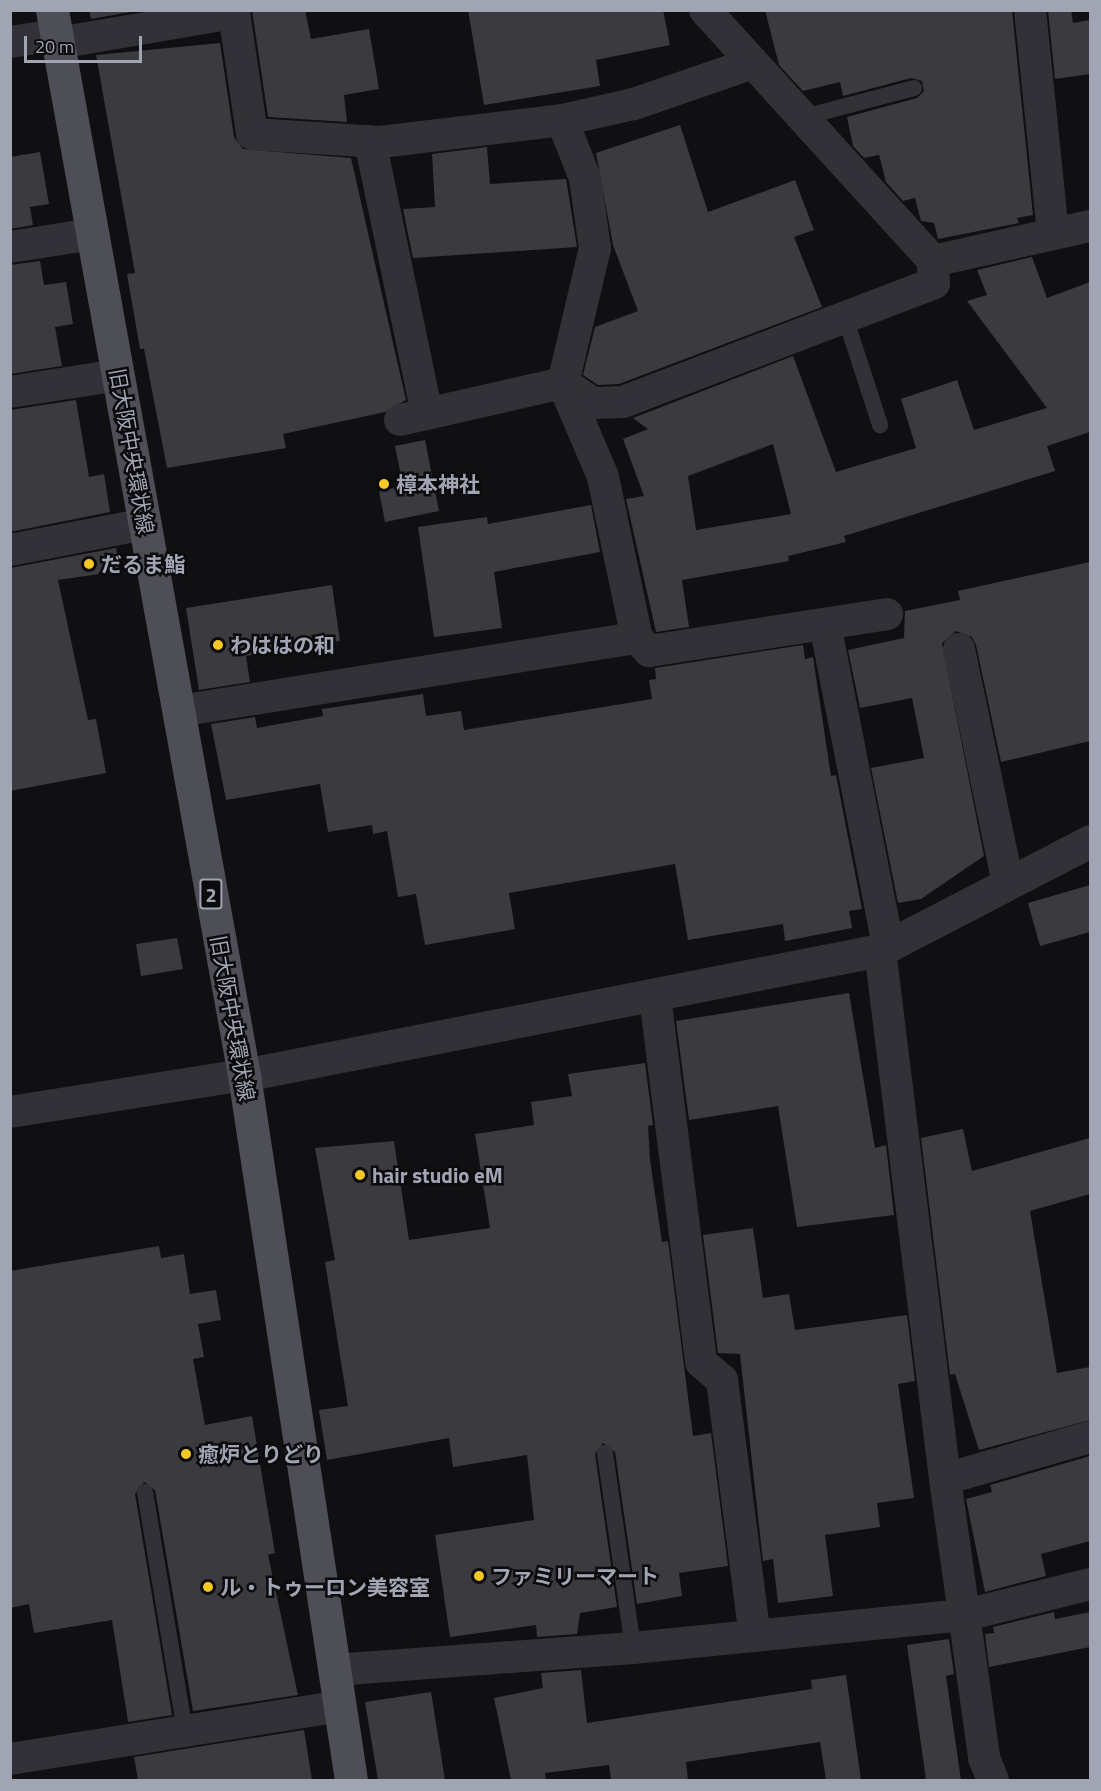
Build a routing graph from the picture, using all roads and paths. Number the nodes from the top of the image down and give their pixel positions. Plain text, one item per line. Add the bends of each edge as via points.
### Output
1 (705, 10) edge
2 (1030, 10) edge
3 (234, 12) edge
4 (56, 30) edge
5 (10, 42) edge
6 (750, 64) junction
7 (914, 88) dead end
8 (800, 118) junction
9 (562, 120) junction
10 (370, 141) junction
11 (1090, 226) edge
12 (1053, 231) junction
13 (92, 234) junction
14 (10, 247) edge
15 (933, 261) junction
16 (845, 317) junction
17 (118, 375) junction
18 (563, 383) junction
19 (10, 392) edge
20 (880, 425) dead end
21 (145, 524) junction
22 (10, 549) edge
23 (887, 614) dead end
24 (825, 624) junction
25 (637, 638) junction
26 (959, 649) dead end
27 (179, 711) junction
28 (1090, 841) edge
29 (1008, 884) junction
30 (884, 948) junction
31 (655, 997) junction
32 (244, 1075) junction
33 (10, 1112) edge
34 (1090, 1437) edge
35 (604, 1453) dead end
36 (945, 1479) junction
37 (145, 1492) dead end
38 (1090, 1584) edge
39 (966, 1615) junction
40 (755, 1636) junction
41 (633, 1648) junction
42 (334, 1670) junction
43 (340, 1706) junction
44 (185, 1730) junction
45 (10, 1758) edge
46 (351, 1780) edge
47 (993, 1780) edge

1 - 6 street
2 - 12 street
3 - 4 street
3 - 10 street via 252,134
4 - 5 street
4 - 13 main road, 旧大阪中央環状線 / 2
6 - 8 street
6 - 9 street via 634,104
7 - 8 lane
8 - 15 street
9 - 10 street
9 - 18 street via 585,178 595,248
10 - 18 street via 414,417
11 - 12 street
12 - 15 street
13 - 14 street
13 - 17 main road, 旧大阪中央環状線 / 2
15 - 16 street via 934,283
16 - 18 street via 623,402 593,403
16 - 20 lane
17 - 19 street
17 - 21 main road, 旧大阪中央環状線 / 2
18 - 25 street via 603,477
21 - 22 street
21 - 27 main road, 旧大阪中央環状線 / 2
23 - 24 street
24 - 25 street via 650,651
24 - 30 street
25 - 27 street
26 - 29 street
27 - 32 main road, 旧大阪中央環状線 / 2
28 - 29 street
29 - 30 street
30 - 31 street
30 - 36 street
31 - 32 street
31 - 40 street via 701,1362 722,1380
32 - 33 street
32 - 42 main road, 旧大阪中央環状線 / 2
34 - 36 street
35 - 41 lane
36 - 39 street
37 - 44 lane
38 - 39 street
39 - 40 street
39 - 47 street via 984,1758
40 - 41 street
41 - 42 street
42 - 43 main road, 旧大阪中央環状線 / 2
43 - 44 street
43 - 46 main road, 旧大阪中央環状線 / 2
44 - 45 street

